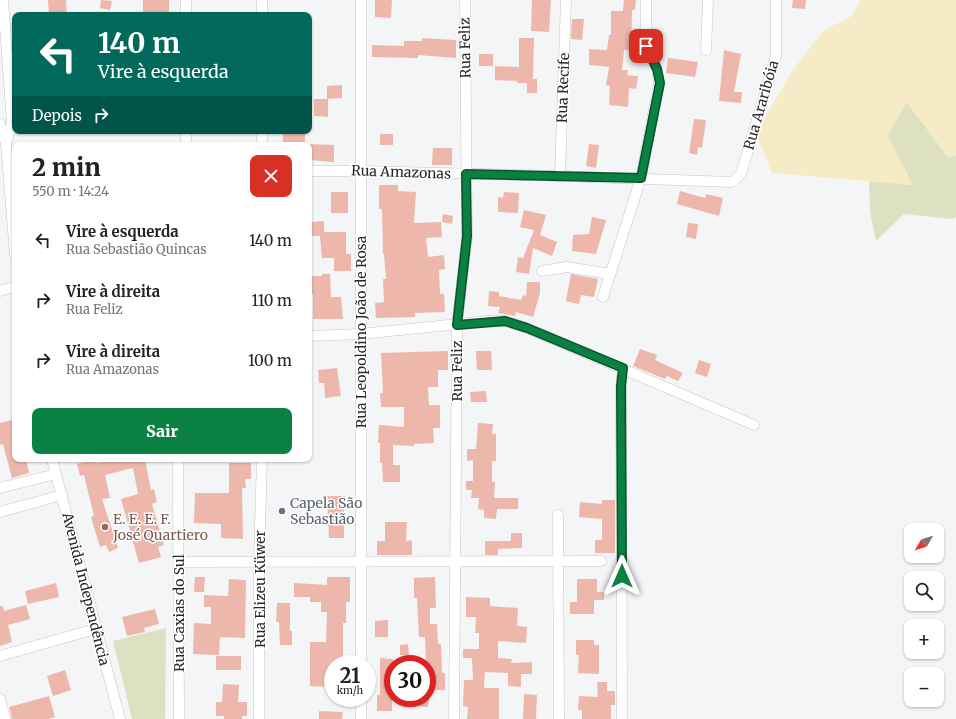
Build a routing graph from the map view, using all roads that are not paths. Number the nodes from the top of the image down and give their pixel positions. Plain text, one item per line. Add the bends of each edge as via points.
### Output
1 (3, 0) edge
2 (186, 0) edge
3 (262, 0) edge
4 (361, 0) edge
5 (465, 0) edge
6 (566, 0) edge
7 (646, 0) edge
8 (708, 0) edge
9 (776, 0) edge
10 (186, 12) edge
11 (262, 12) edge
12 (706, 50) dead end
13 (3, 55) edge
14 (12, 116) edge
15 (0, 123) edge
16 (12, 123) edge
17 (12, 126) edge
18 (6, 143) junction
19 (312, 171) edge
20 (361, 171) junction
21 (466, 174) junction
22 (560, 176) junction
23 (641, 178) junction
24 (732, 182) joint
25 (12, 217) edge
26 (542, 271) dead end
27 (610, 274) junction
28 (12, 288) edge
29 (0, 291) edge
30 (602, 297) dead end
31 (457, 325) junction
32 (361, 334) junction
33 (312, 336) edge
34 (623, 368) junction
35 (754, 425) dead end
36 (53, 462) edge
37 (178, 462) edge
38 (262, 462) edge
39 (56, 474) junction
40 (0, 488) edge
41 (62, 495) junction
42 (0, 512) edge
43 (558, 515) dead end
44 (559, 560) junction
45 (456, 561) junction
46 (601, 561) dead end
47 (179, 562) junction
48 (259, 562) junction
49 (360, 562) junction
50 (95, 629) junction
51 (361, 655) edge
52 (0, 656) edge
53 (0, 699) edge
54 (361, 707) edge
55 (6, 719) edge
56 (120, 719) edge
57 (179, 719) edge
58 (259, 719) edge
59 (361, 719) edge
60 (454, 719) edge
61 (559, 719) edge
62 (622, 719) edge

1 - 13 street
2 - 10 street
3 - 11 street
4 - 20 street, Rua Leopoldino João de Rosa
5 - 21 street, Rua Feliz
6 - 22 street, Rua Recife
7 - 23 street via 646,46 657,69 660,83
8 - 12 street
9 - 24 street, Rua Araribóia via 776,56 741,174
13 - 14 street
15 - 16 street
15 - 18 street
17 - 18 street
18 - 25 street
19 - 20 street, Rua Amazonas
20 - 21 street, Rua Amazonas
20 - 32 street, Rua Leopoldino João de Rosa
21 - 22 street, Rua Amazonas
21 - 31 street, Rua Feliz via 467,236
22 - 23 street, Rua Amazonas
23 - 24 street, Rua Amazonas
23 - 27 street
26 - 27 street via 567,267
27 - 30 street
28 - 29 street
31 - 32 street
31 - 34 street via 505,321
31 - 45 street, Rua Feliz
32 - 33 street
32 - 49 street, Rua Leopoldino João de Rosa
34 - 35 street
34 - 62 street
36 - 39 street, Avenida Independência
37 - 47 street, Rua Caxias do Sul
38 - 48 street, Rua Elizeu Küwer
39 - 40 street
39 - 41 street, Avenida Independência
41 - 42 street
41 - 50 street, Avenida Independência
43 - 44 street
44 - 45 street
44 - 46 street
44 - 61 street
45 - 49 street
45 - 60 street, Rua Feliz
47 - 48 street
47 - 57 street, Rua Caxias do Sul
48 - 49 street
48 - 58 street, Rua Elizeu Küwer
49 - 51 street, Rua Leopoldino João de Rosa
50 - 52 street
50 - 56 street, Avenida Independência
53 - 55 street
54 - 59 street

